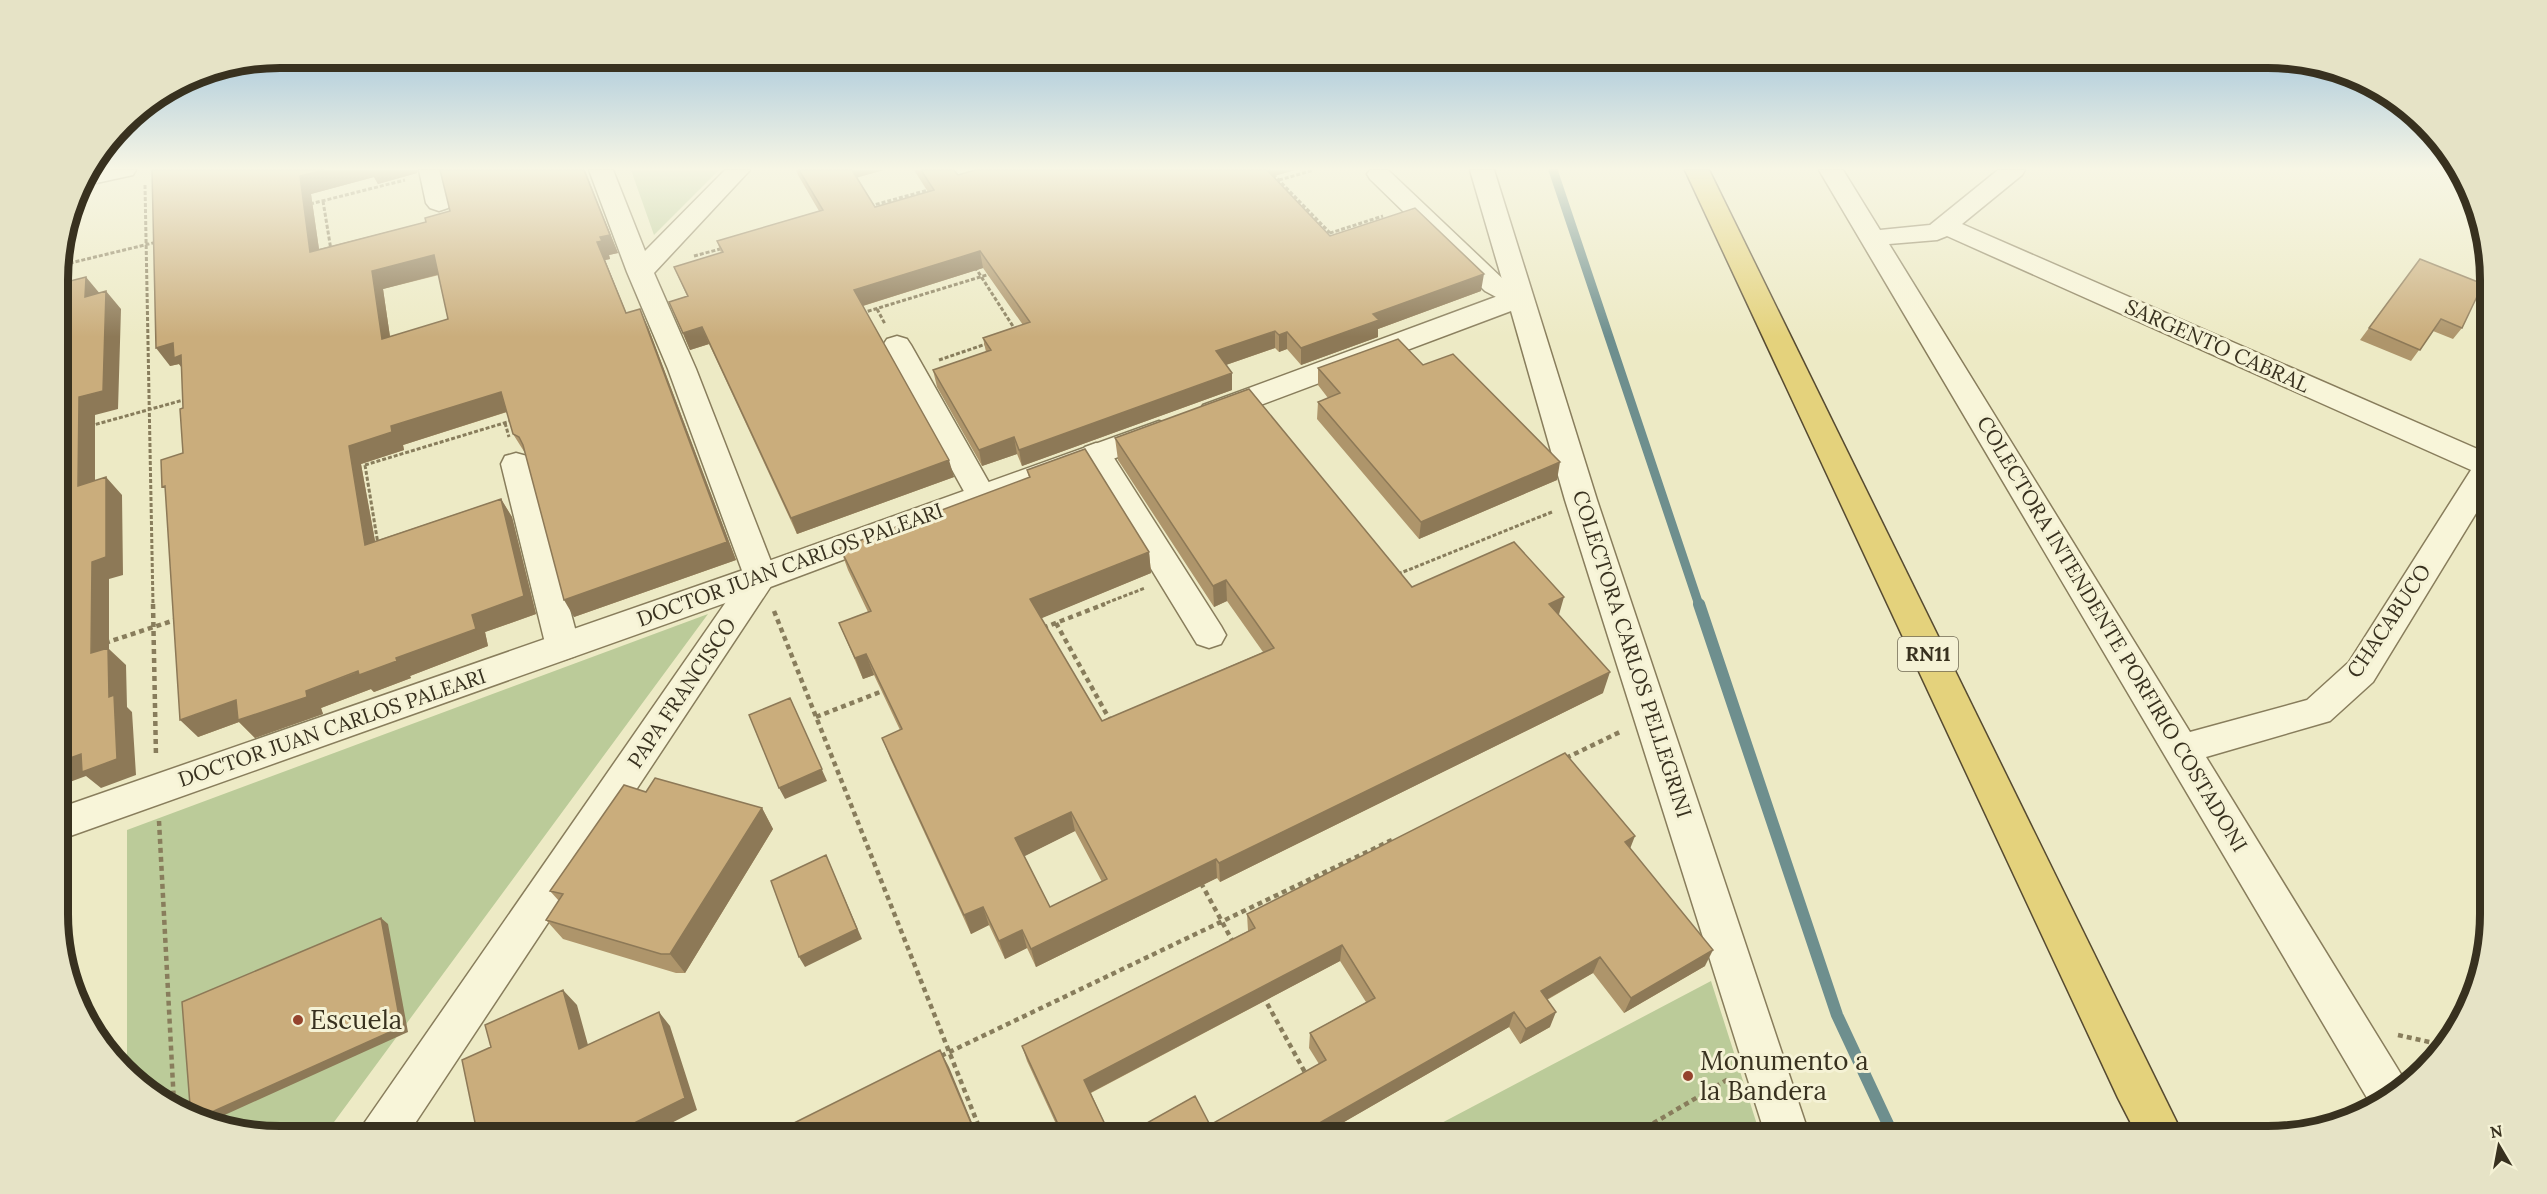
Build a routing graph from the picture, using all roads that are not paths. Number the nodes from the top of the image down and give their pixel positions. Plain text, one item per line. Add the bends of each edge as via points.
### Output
1 (622, 226) edge
2 (684, 226) edge
3 (1432, 226) edge
4 (1498, 226) edge
5 (1724, 226) edge
6 (1866, 226) edge
7 (1945, 226) joint
8 (1873, 238) junction
9 (640, 272) junction
10 (1519, 298) junction
11 (903, 357) road end
12 (1096, 454) junction
13 (2480, 462) edge
14 (516, 464) dead end
15 (2480, 480) edge
16 (981, 495) junction
17 (761, 577) junction
18 (1209, 635) dead end
19 (563, 646) junction
20 (2181, 749) junction
21 (68, 821) edge
22 (2387, 1090) edge
23 (387, 1126) edge
24 (1785, 1126) edge
25 (2156, 1126) edge

1 - 9 street
2 - 9 street
3 - 10 street via 1494,285
4 - 10 street, COLECTORA CARLOS PELLEGRINI
5 - 25 highway, RN11
6 - 8 street, COLECTORA INTENDENTE PORFIRIO COSTADONI
7 - 8 street via 1937,232
7 - 13 street, SARGENTO CABRAL
8 - 20 street, COLECTORA INTENDENTE PORFIRIO COSTADONI
9 - 17 street via 682,369
10 - 12 street, DOCTOR JUAN CARLOS PALEARI
10 - 24 street, COLECTORA CARLOS PELLEGRINI
11 - 16 street
12 - 16 street, DOCTOR JUAN CARLOS PALEARI
12 - 18 street
14 - 19 street
15 - 20 street, CHACABUCO via 2361,672 2318,711
16 - 17 street, DOCTOR JUAN CARLOS PALEARI
17 - 19 street, DOCTOR JUAN CARLOS PALEARI
17 - 23 street, PAPA FRANCISCO
19 - 21 street, DOCTOR JUAN CARLOS PALEARI
20 - 22 street, COLECTORA INTENDENTE PORFIRIO COSTADONI

